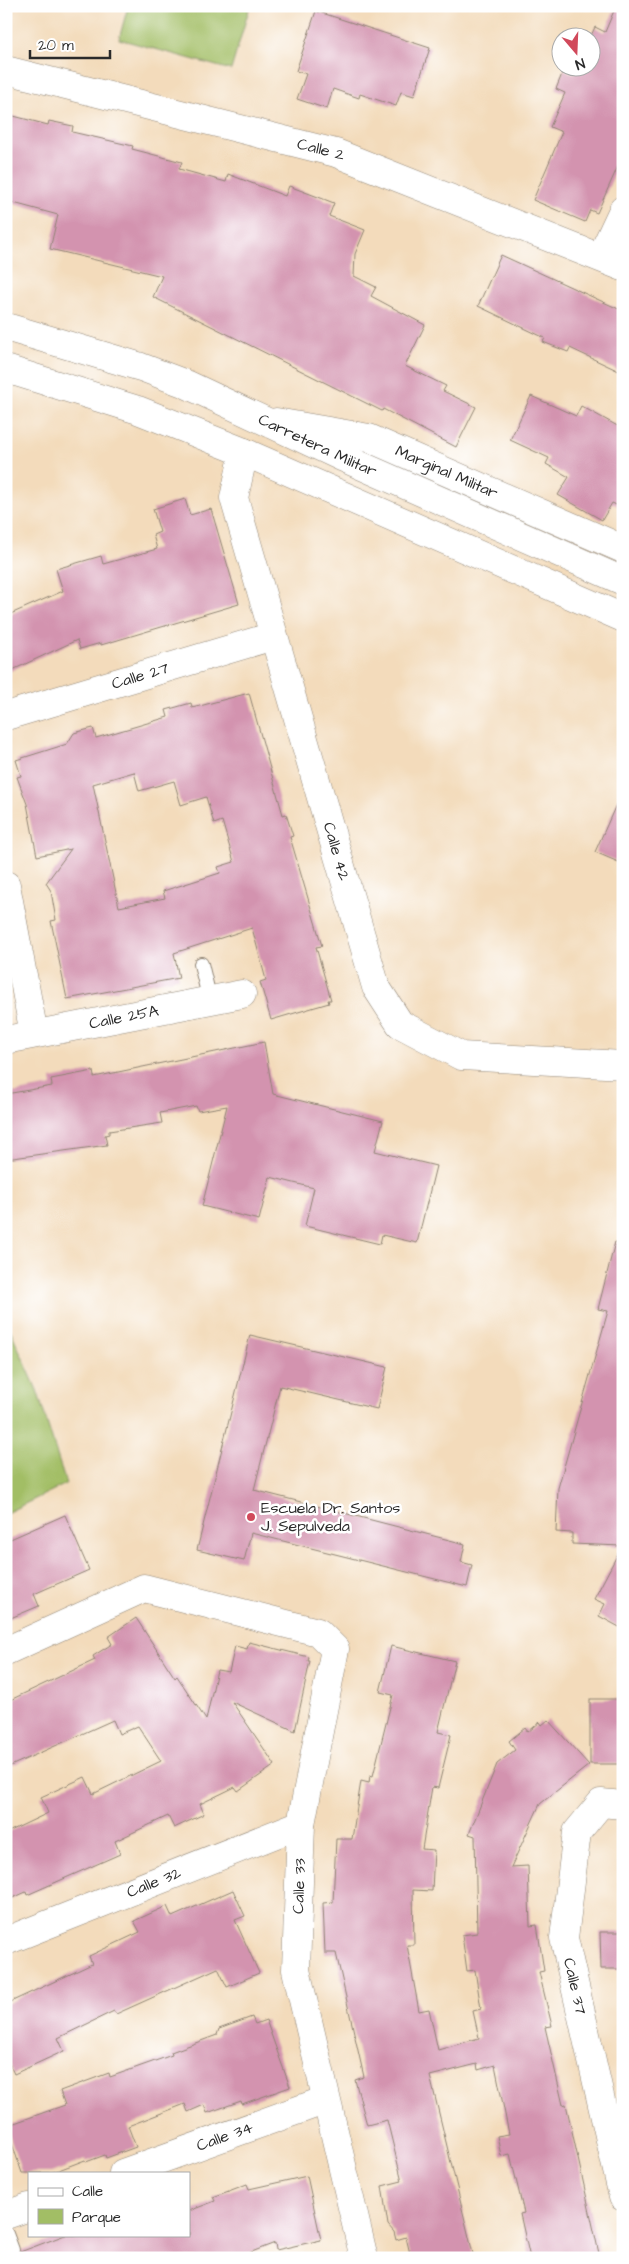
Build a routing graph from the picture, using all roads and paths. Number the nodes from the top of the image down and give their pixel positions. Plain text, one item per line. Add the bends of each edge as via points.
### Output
1 (6, 70) edge
2 (623, 210) edge
3 (612, 262) edge
4 (6, 327) edge
5 (6, 369) edge
6 (263, 420) junction
7 (244, 452) junction
8 (623, 549) edge
9 (623, 581) edge
10 (623, 618) edge
11 (273, 636) junction
12 (6, 716) edge
13 (6, 885) edge
14 (201, 964) dead end
15 (242, 994) dead end
16 (210, 1001) junction
17 (34, 1034) junction
18 (6, 1040) edge
19 (623, 1065) edge
20 (6, 1651) edge
21 (623, 1805) edge
22 (301, 1824) junction
23 (6, 1941) edge
24 (326, 2100) junction
25 (126, 2172) edge
26 (623, 2197) edge
27 (28, 2206) edge
28 (6, 2215) edge
29 (6, 2234) edge
30 (12, 2250) dead end
31 (364, 2258) edge

1 - 3 street, Calle 2 via 336,153
2 - 3 street
4 - 6 street, Carretera Militar via 186,384
5 - 7 street via 138,410
6 - 8 street, Marginal Militar via 369,438
6 - 9 street, Carretera Militar
7 - 10 street
7 - 11 street, Calle 42 via 234,498
11 - 12 street, Calle 27
11 - 19 street, Calle 42 via 376,987 400,1024 461,1056
13 - 17 street
14 - 16 lane
15 - 16 street, Calle 25A
16 - 17 street, Calle 25A
17 - 18 street, Calle 25A
20 - 22 street, Calle 33 via 144,1588 318,1632 335,1650
21 - 26 street, Calle 37 via 601,1803 577,1832 564,1938
22 - 23 street, Calle 32
22 - 24 street, Calle 33 via 296,1970
24 - 25 street, Calle 34
24 - 31 street, Calle 33
27 - 28 street
29 - 30 lane

